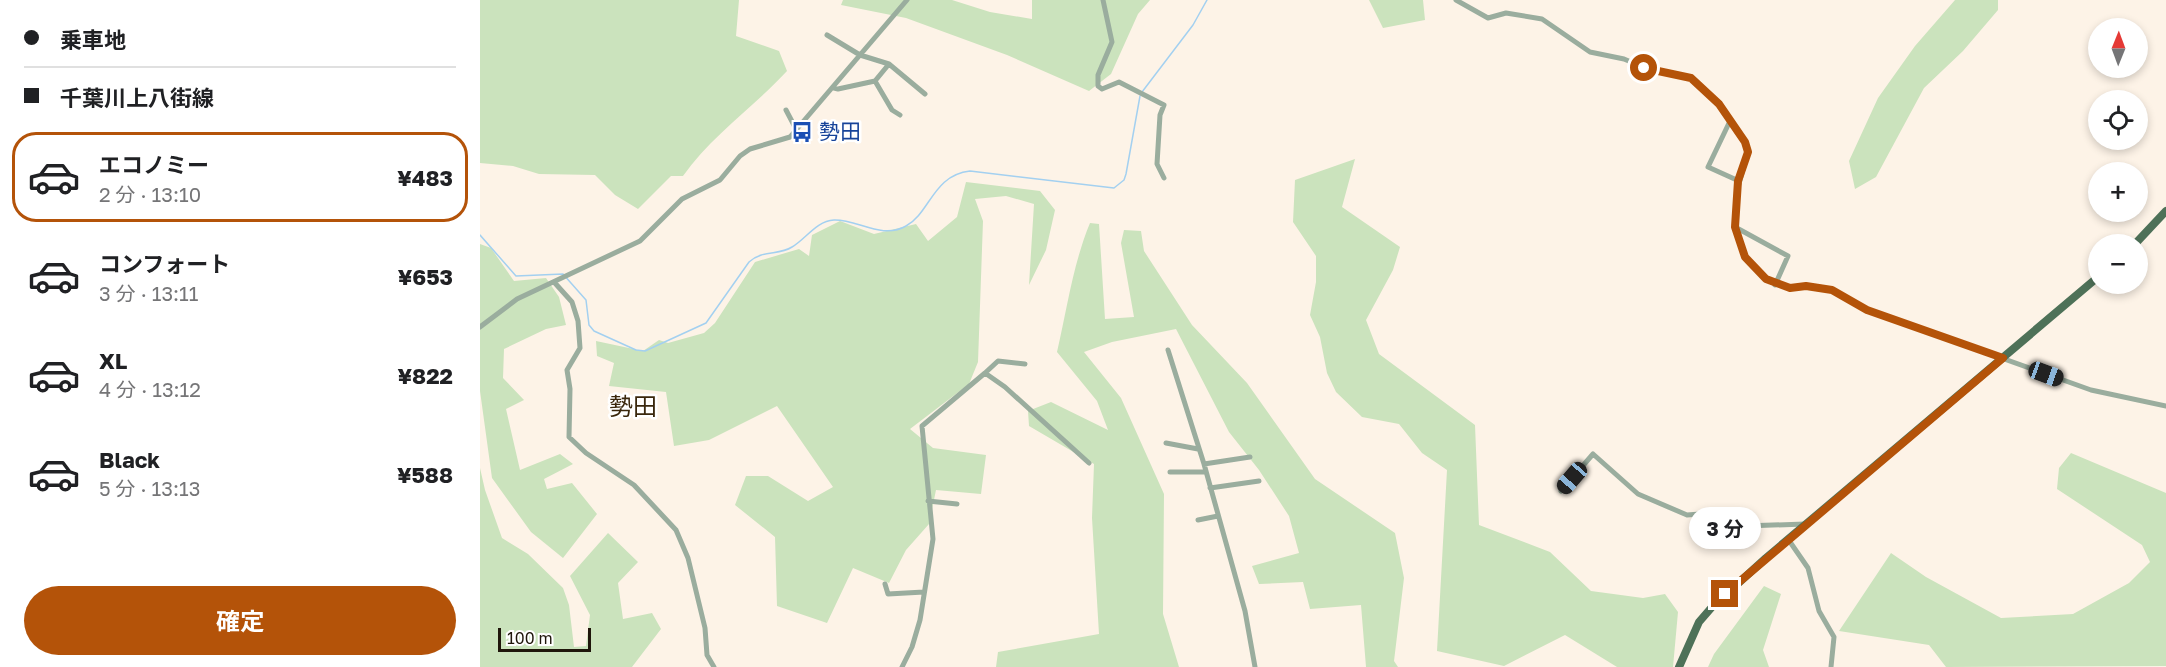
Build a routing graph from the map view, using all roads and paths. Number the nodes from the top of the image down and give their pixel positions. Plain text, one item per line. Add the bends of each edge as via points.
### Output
1 (907, 0) edge
2 (1103, 0) edge
3 (1456, 0) edge
4 (827, 35) dead end
5 (860, 55) junction
6 (889, 64) junction
7 (875, 81) junction
8 (834, 88) junction
9 (925, 94) dead end
10 (786, 110) dead end
11 (900, 115) dead end
12 (1730, 121) junction
13 (797, 131) junction
14 (1164, 178) dead end
15 (1738, 181) junction
16 (2166, 212) edge
17 (1735, 227) junction
18 (2145, 234) edge
19 (554, 282) junction
20 (1775, 285) junction
21 (2088, 286) edge
22 (480, 327) edge
23 (1168, 350) dead end
24 (2003, 358) junction
25 (1025, 364) dead end
26 (985, 373) junction
27 (2166, 406) edge
28 (1166, 443) dead end
29 (1198, 449) junction
30 (1250, 457) dead end
31 (1089, 463) dead end
32 (1204, 464) junction
33 (1170, 472) dead end
34 (1206, 472) junction
35 (1259, 481) dead end
36 (1210, 488) junction
37 (1561, 491) dead end
38 (928, 501) junction
39 (957, 504) dead end
40 (1218, 516) junction
41 (1198, 520) dead end
42 (1805, 524) junction
43 (1788, 539) junction
44 (885, 584) dead end
45 (924, 592) junction
46 (714, 667) edge
47 (902, 667) edge
48 (1255, 667) edge
49 (1679, 667) edge
50 (1831, 667) edge

1 - 5 street
2 - 14 street via 1112,42 1098,75 1098,86 1102,89 1119,82 1164,105 1157,164
3 - 12 street via 1488,18 1506,13 1542,19 1590,52 1691,78 1704,87
4 - 5 street
5 - 6 street
5 - 8 street
6 - 7 street
6 - 9 street
7 - 8 street
7 - 11 street via 892,110
8 - 13 street
10 - 13 street
12 - 15 street via 1748,152
12 - 15 street via 1708,167
13 - 19 street via 782,141 745,152 716,184 682,199 640,241
15 - 17 street
16 - 18 main road
17 - 20 street via 1745,257
17 - 20 street via 1788,256
19 - 22 street via 517,299
19 - 46 street via 572,302 578,321 580,348 567,370 569,436 586,453 634,485 676,530 688,558 705,628 707,655
20 - 24 street via 1832,290 1867,310
21 - 24 main road
23 - 29 street
24 - 27 street via 2091,390
24 - 42 main road
25 - 26 street via 998,361
26 - 31 street
26 - 38 street via 922,426
28 - 29 street
29 - 32 street
30 - 32 street
32 - 34 street
33 - 34 street
34 - 36 street
35 - 36 street
36 - 40 street
37 - 42 street via 1593,454 1638,494 1686,515 1726,512 1744,526
38 - 39 street
38 - 45 street via 933,539
40 - 41 street
40 - 48 street via 1249,626
42 - 43 main road
43 - 49 main road via 1699,622
43 - 50 street via 1808,568 1819,611 1834,637
44 - 45 street via 888,594
45 - 47 street via 917,632

